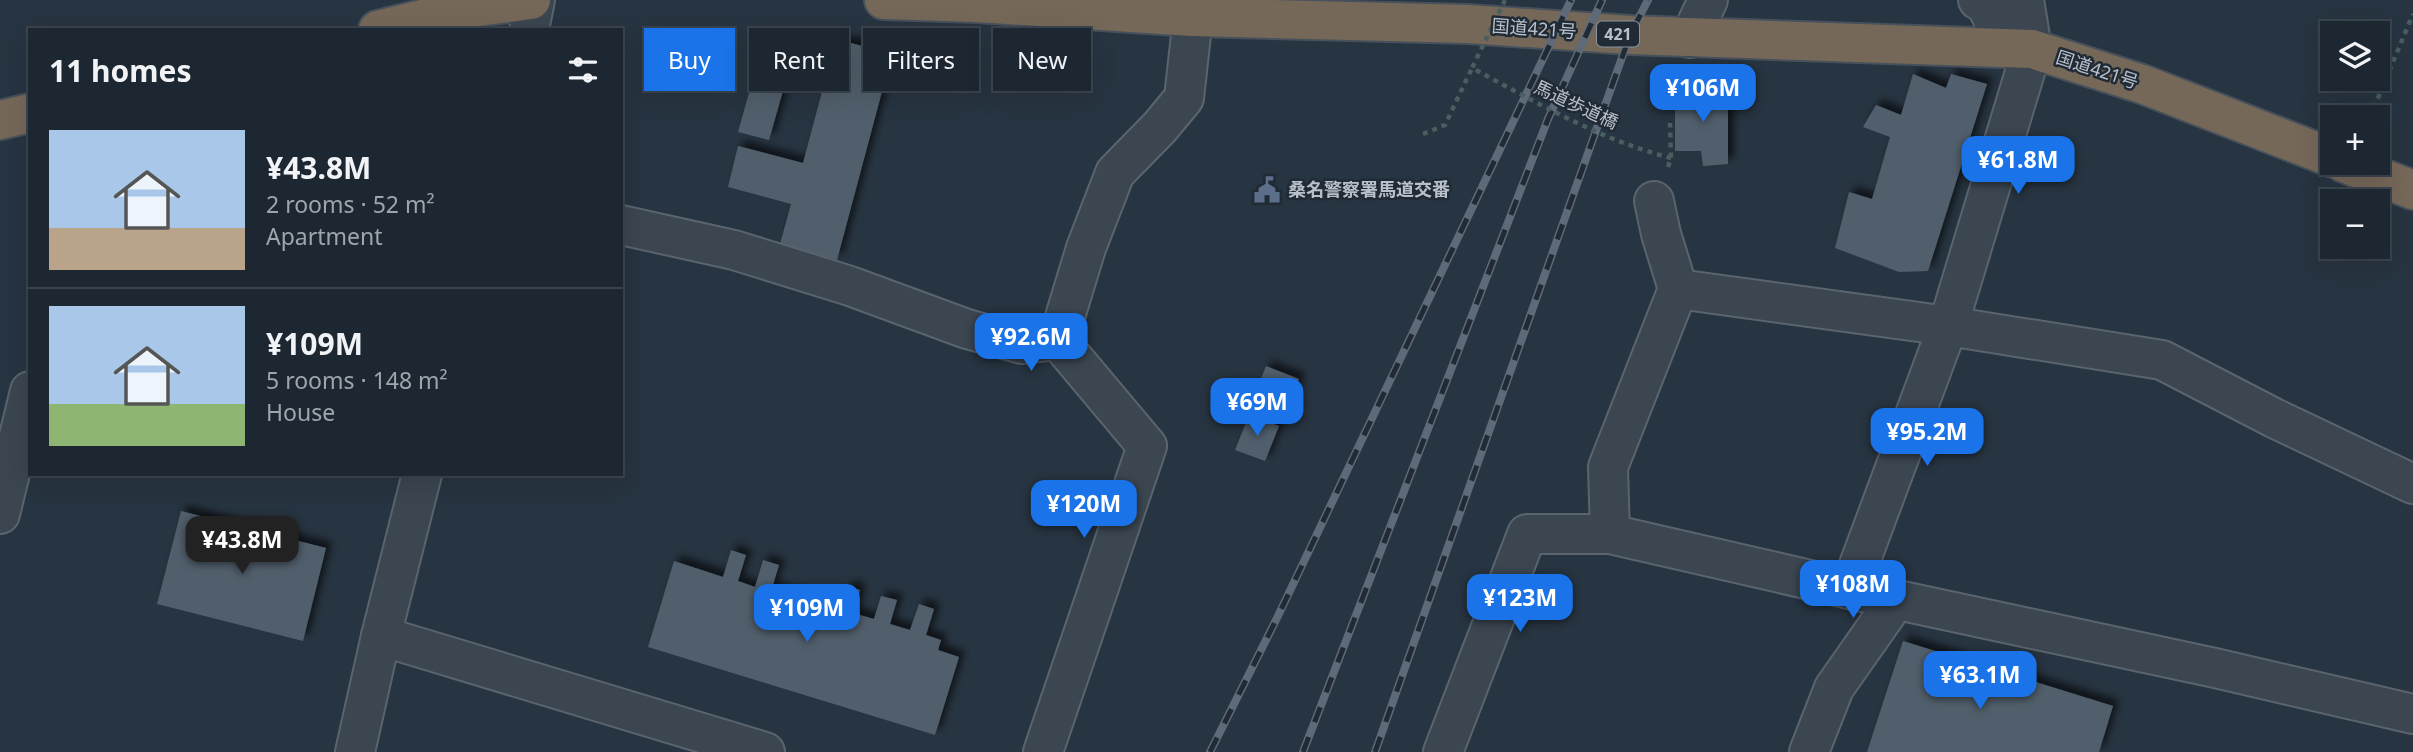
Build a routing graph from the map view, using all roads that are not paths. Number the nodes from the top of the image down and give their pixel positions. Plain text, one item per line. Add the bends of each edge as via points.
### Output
1 (533, 0) edge
2 (884, 0) edge
3 (1708, 0) edge
4 (1978, 0) edge
5 (2024, 0) edge
6 (1474, 12) edge
7 (1193, 17) junction
8 (385, 28) edge
9 (529, 28) edge
10 (1690, 38) junction
11 (2020, 48) junction
12 (28, 113) edge
13 (0, 120) edge
14 (2320, 153) edge
15 (2375, 175) edge
16 (2413, 190) edge
17 (1654, 201) dead end
18 (623, 225) edge
19 (1678, 289) junction
20 (1948, 326) junction
21 (1058, 340) junction
22 (28, 399) edge
23 (421, 476) edge
24 (2413, 484) edge
25 (0, 514) edge
26 (1610, 534) junction
27 (1850, 589) junction
28 (1893, 599) junction
29 (381, 636) junction
30 (2413, 714) edge
31 (355, 752) edge
32 (765, 752) edge
33 (1043, 752) edge
34 (1443, 752) edge
35 (1809, 752) edge

1 - 8 highway via 463,9
1 - 9 street
2 - 7 highway, 国道421号 / 421
3 - 10 street
4 - 11 street
5 - 11 street
6 - 7 highway, 国道421号 / 421
6 - 10 highway, 国道421号 / 421
7 - 21 street via 1184,98 1115,173
10 - 11 highway, 国道421号 / 421
11 - 14 highway, 国道421号 / 421 via 2142,84
11 - 20 street
12 - 13 highway
15 - 16 highway
17 - 19 street
18 - 21 street via 734,250 1022,344
19 - 20 street
19 - 26 street via 1608,467
20 - 24 street via 2162,360
20 - 27 street
21 - 33 street via 1147,446
22 - 25 street
23 - 29 street
26 - 27 street
26 - 34 street via 1527,534
27 - 28 street
28 - 30 street
28 - 35 street via 1834,688
29 - 31 street
29 - 32 street

